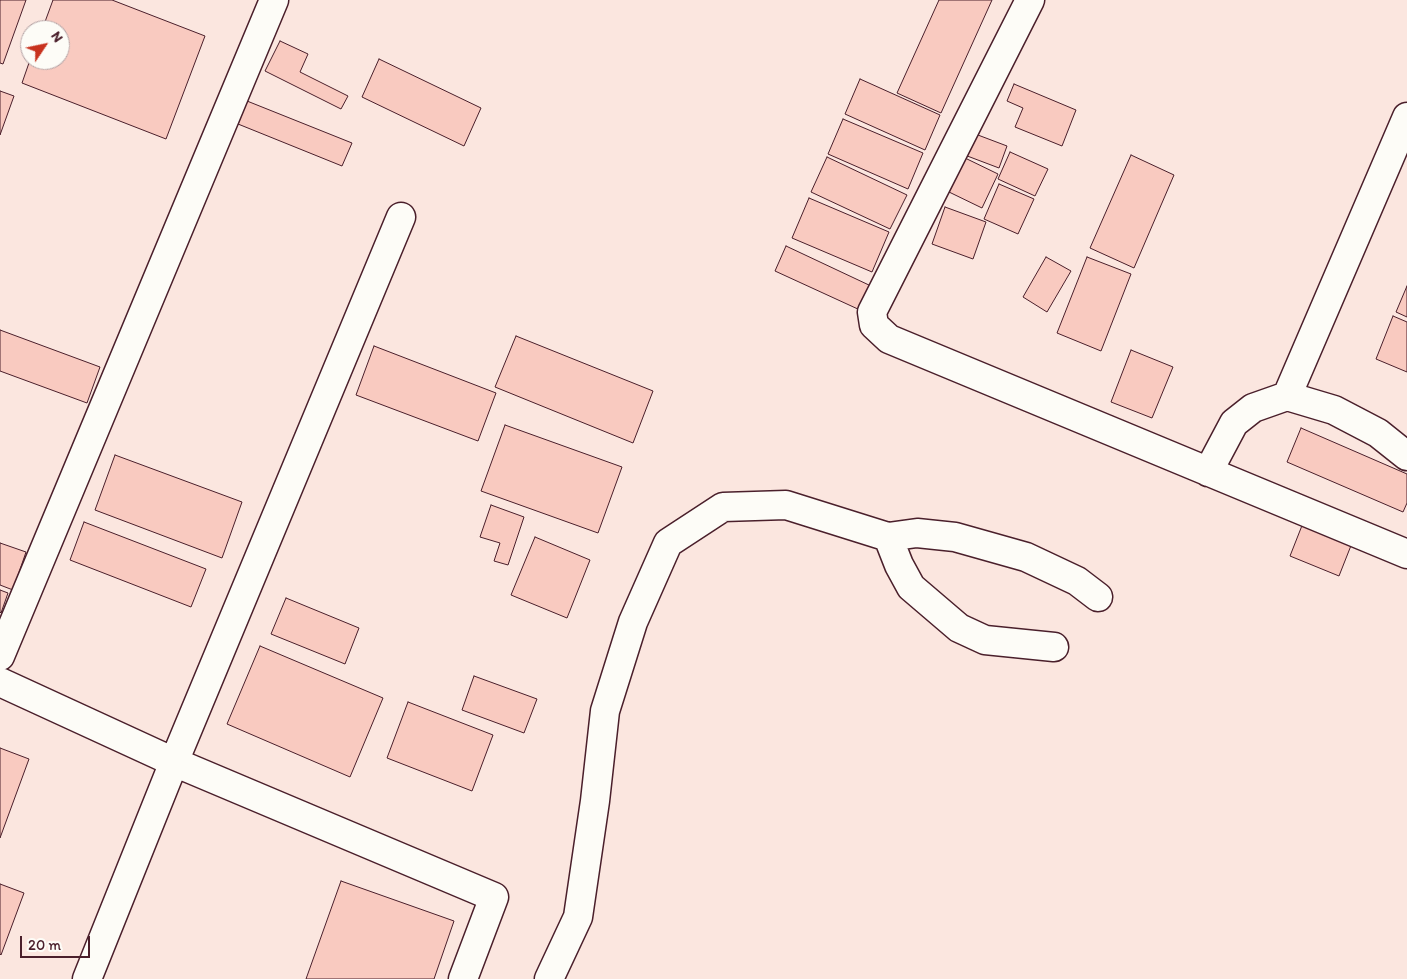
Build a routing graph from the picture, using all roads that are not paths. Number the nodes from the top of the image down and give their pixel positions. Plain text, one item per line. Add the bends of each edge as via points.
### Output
1 (274, 0) edge
2 (1030, 0) edge
3 (1407, 117) edge
4 (401, 218) dead end
5 (1286, 396) junction
6 (1407, 456) edge
7 (1208, 472) junction
8 (888, 538) junction
9 (1407, 554) edge
10 (1098, 597) dead end
11 (1054, 647) dead end
12 (0, 656) edge
13 (0, 682) edge
14 (174, 762) junction
15 (87, 979) edge
16 (463, 979) edge
17 (549, 979) edge

1 - 12 street
2 - 7 street via 872,312 874,326 889,339
3 - 5 street
4 - 14 street
5 - 6 street via 1334,410 1378,433
5 - 7 street via 1253,408 1234,423
7 - 9 street
8 - 10 street via 917,533 955,537 1026,557 1077,581
8 - 11 street via 911,587 959,628 984,640
8 - 17 street via 786,505 732,506 723,507 668,543 634,622 605,710 596,801 578,917
13 - 14 street
14 - 15 street
14 - 16 street via 494,897

